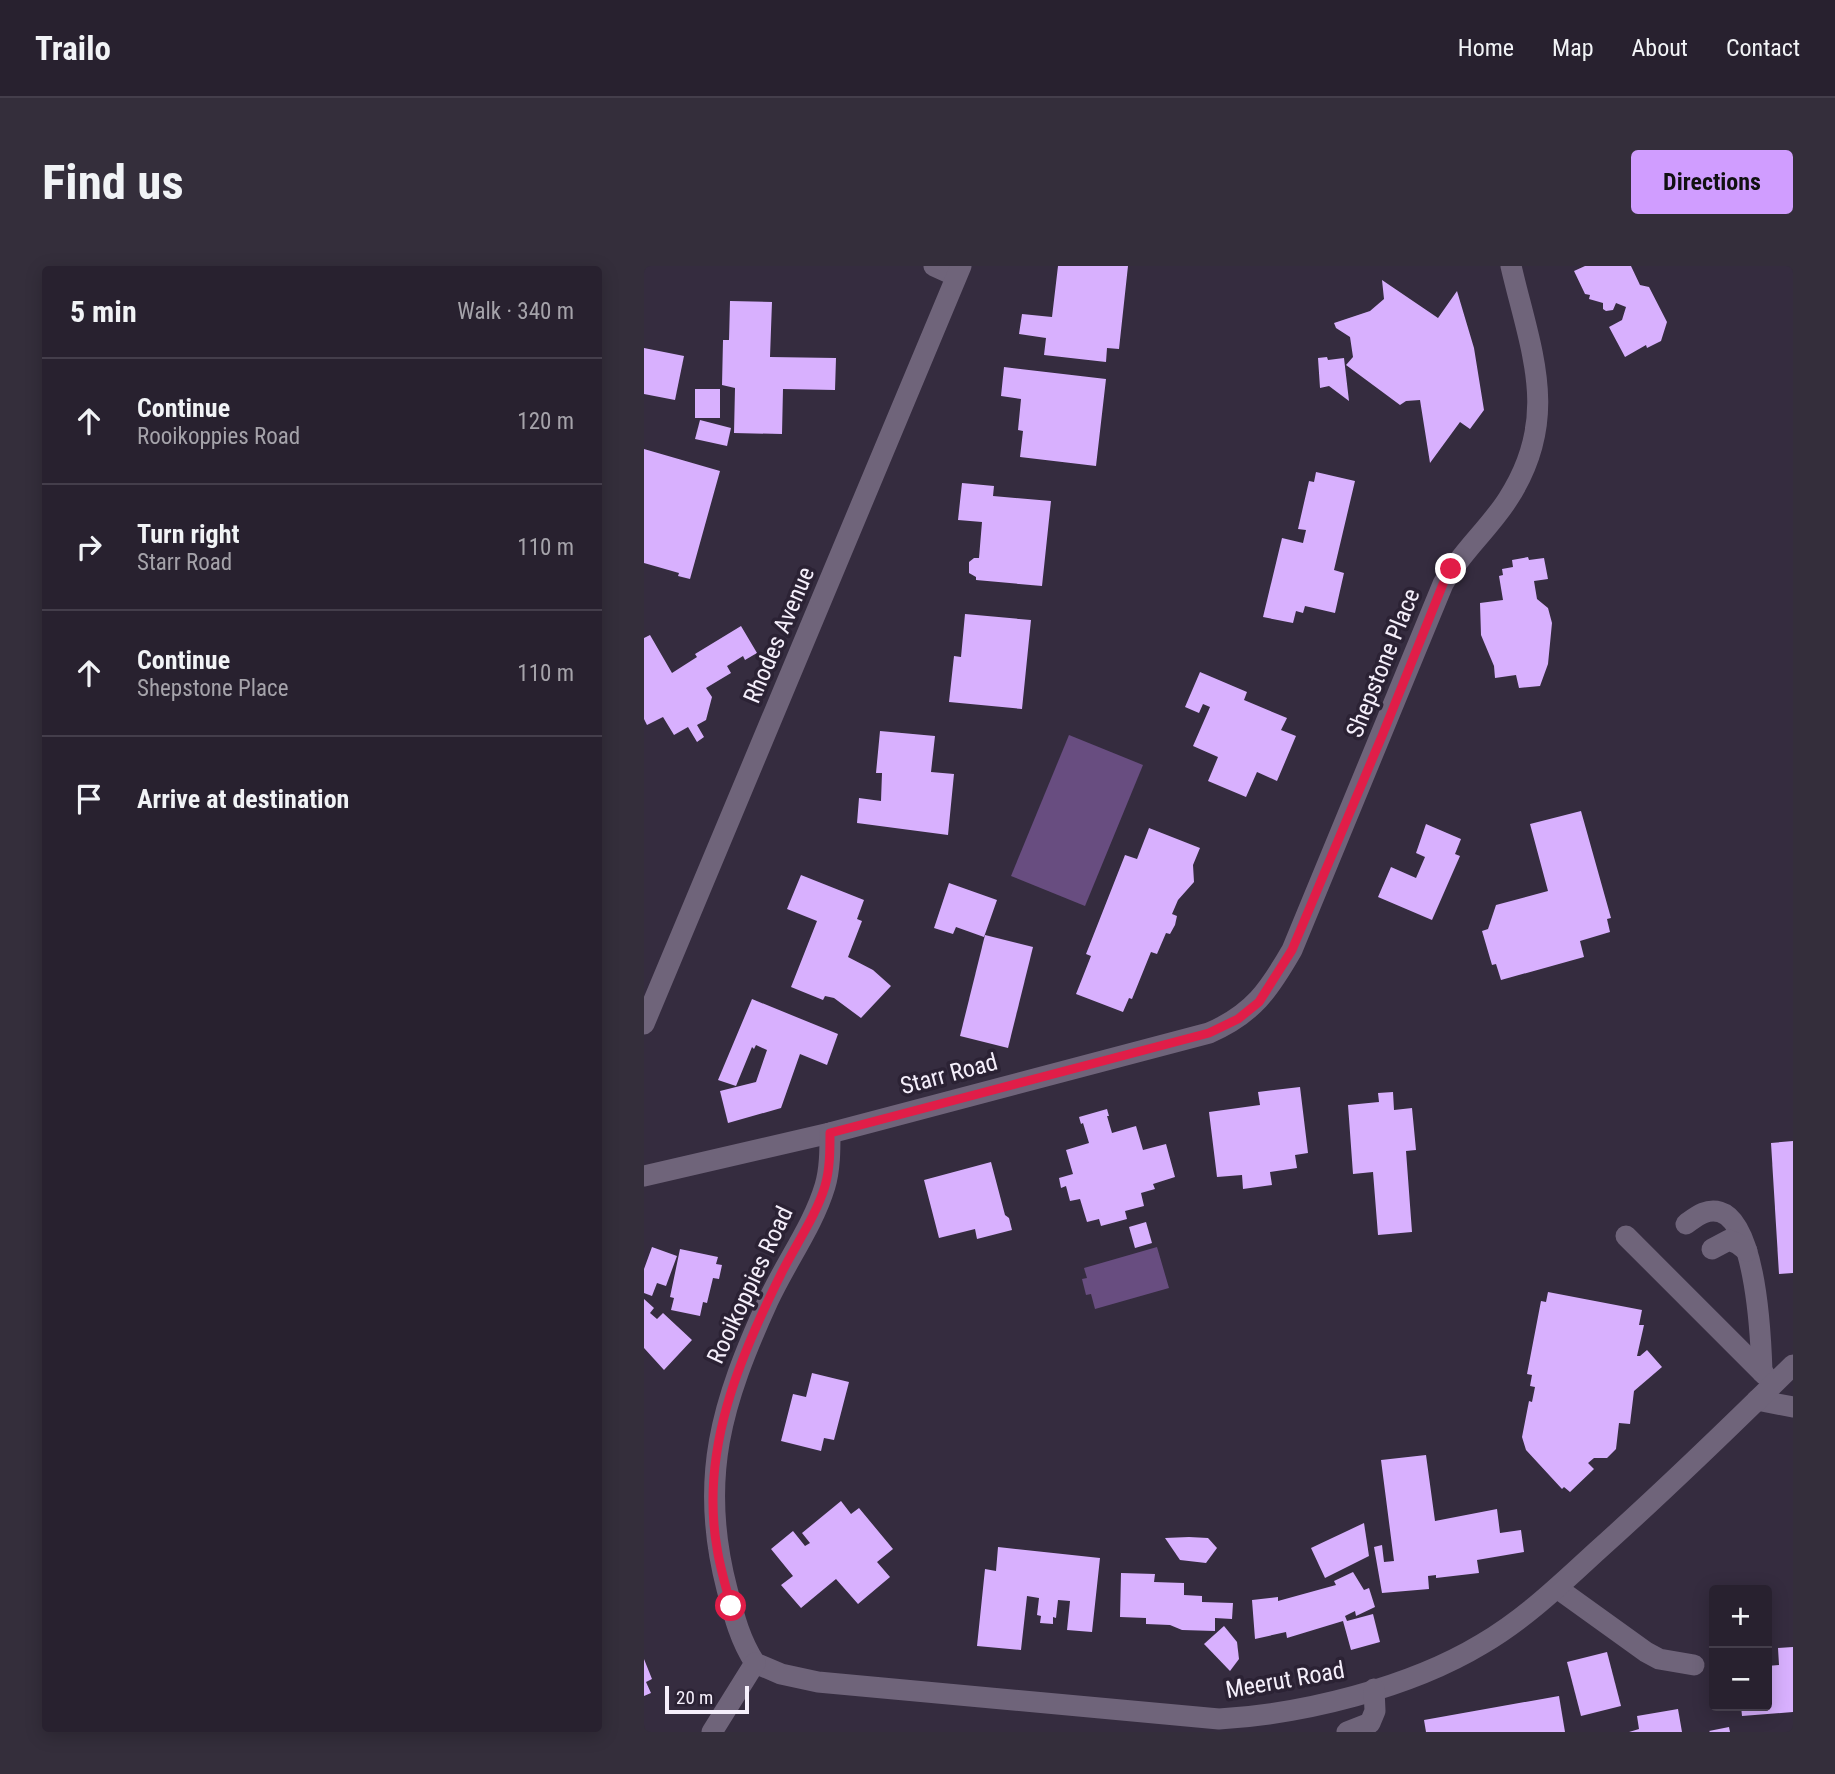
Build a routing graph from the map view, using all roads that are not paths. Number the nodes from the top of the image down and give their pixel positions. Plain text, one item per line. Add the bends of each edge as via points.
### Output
1 (934, 266) edge
2 (1511, 266) edge
3 (959, 271) edge
4 (649, 996) edge
5 (1259, 1002) joint
6 (644, 1024) edge
7 (830, 1133) junction
8 (644, 1175) edge
9 (1686, 1224) dead end
10 (1626, 1236) dead end
11 (1712, 1249) dead end
12 (1747, 1251) junction
13 (1793, 1365) edge
14 (1768, 1379) junction
15 (1757, 1400) junction
16 (1793, 1407) edge
17 (1557, 1588) junction
18 (755, 1663) junction
19 (1694, 1665) dead end
20 (1374, 1689) junction
21 (1261, 1724) edge
22 (1220, 1725) edge
23 (712, 1732) edge
24 (1347, 1732) edge

1 - 3 street
2 - 5 street, Shepstone Place via 1537,383 1533,450 1507,501 1460,556 1443,584 1307,917
3 - 4 street, Rhodes Avenue
4 - 6 street, Rhodes Avenue
5 - 7 street, Starr Road via 1209,1033
7 - 8 street, Starr Road
7 - 18 street, Rooikoppies Road via 825,1186 736,1376 715,1461 717,1548 738,1632
9 - 12 street via 1705,1212 1724,1213 1741,1232
10 - 14 street
11 - 12 street via 1729,1240
12 - 14 street
13 - 14 street, Meerut Road
14 - 15 street, Meerut Road
15 - 16 street
15 - 17 street, Meerut Road
17 - 19 street via 1646,1652
17 - 20 street, Meerut Road via 1482,1644 1410,1678
18 - 22 street, Meerut Road via 818,1682
18 - 23 street
20 - 21 street, Meerut Road
20 - 24 street via 1375,1711 1370,1723
21 - 22 street, Meerut Road

